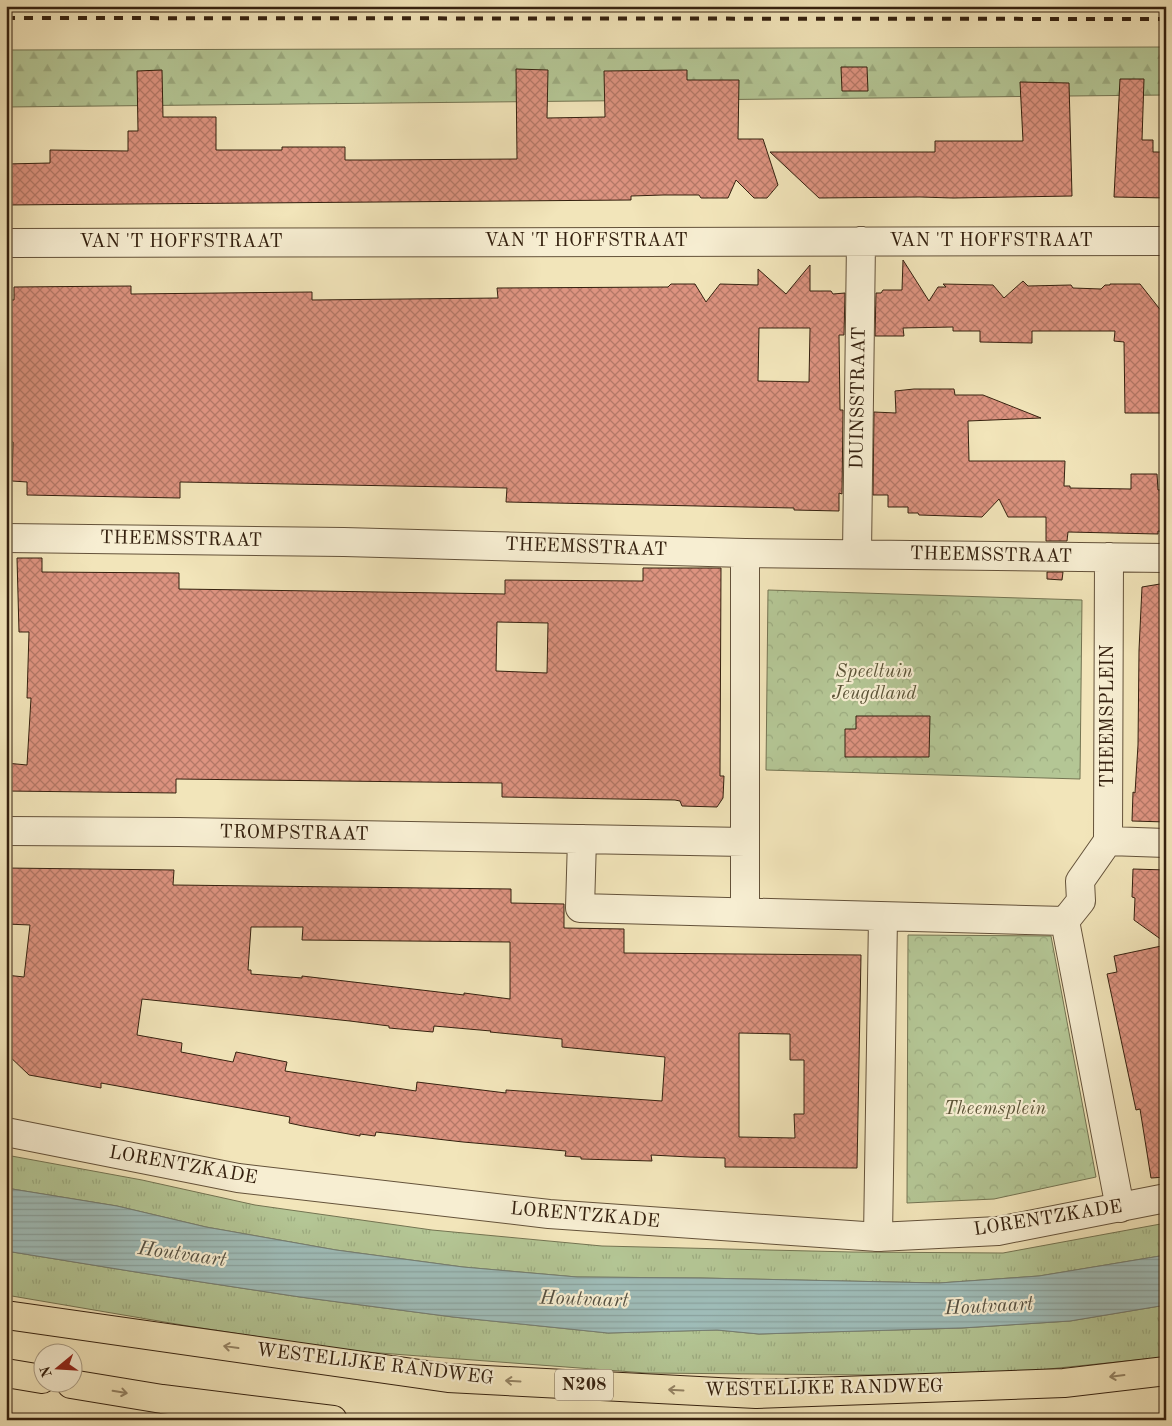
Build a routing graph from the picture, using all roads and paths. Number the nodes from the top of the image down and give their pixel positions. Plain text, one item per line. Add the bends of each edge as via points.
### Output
1 (861, 241) junction
2 (1166, 241) edge
3 (6, 243) edge
4 (6, 538) edge
5 (745, 553) junction
6 (858, 554) junction
7 (1108, 557) junction
8 (1166, 558) edge
9 (6, 831) edge
10 (582, 839) junction
11 (1108, 841) junction
12 (745, 842) junction
13 (1166, 842) edge
14 (745, 912) junction
15 (883, 917) junction
16 (1065, 921) junction
17 (6, 1132) edge
18 (1166, 1198) edge
19 (1120, 1208) junction
20 (878, 1237) junction
21 (6, 1315) edge
22 (1166, 1370) edge
23 (6, 1373) edge
24 (32, 1377) edge
25 (82, 1386) edge
26 (333, 1420) edge

1 - 2 street, VAN 'T HOFFSTRAAT
1 - 3 street, VAN 'T HOFFSTRAAT
1 - 6 street, DUINSSTRAAT
4 - 5 street, THEEMSSTRAAT via 344,542
5 - 6 street, THEEMSSTRAAT
5 - 12 street
6 - 7 street, THEEMSSTRAAT
7 - 8 street, THEEMSSTRAAT
7 - 11 street, THEEMSPLEIN
9 - 10 street, TROMPSTRAAT
10 - 12 street, TROMPSTRAAT
10 - 14 street via 580,908
11 - 13 street
11 - 16 street via 1080,881 1081,901
12 - 14 street
14 - 15 street
15 - 16 street
15 - 20 street
16 - 19 street
17 - 20 street, LORENTZKADE via 238,1178 549,1214
18 - 19 street, LORENTZKADE
19 - 20 street, LORENTZKADE via 998,1231
22 -> 21 main road, WESTELIJKE RANDWEG / N208 via 1064,1383 756,1394 448,1378
23 - 24 main road
25 -> 26 main road

